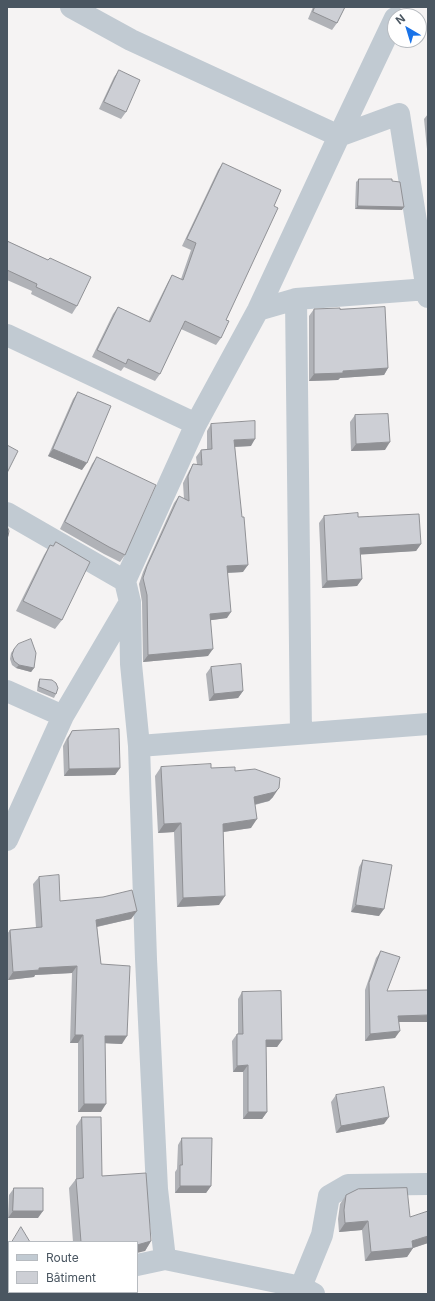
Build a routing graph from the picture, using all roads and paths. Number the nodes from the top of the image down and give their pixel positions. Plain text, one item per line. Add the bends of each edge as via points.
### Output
1 (71, 7) edge
2 (387, 34) edge
3 (338, 136) junction
4 (428, 289) edge
5 (428, 297) edge
6 (296, 299) junction
7 (258, 310) junction
8 (7, 335) edge
9 (196, 424) junction
10 (7, 513) edge
11 (125, 581) junction
12 (130, 602) junction
13 (7, 691) edge
14 (63, 716) junction
15 (428, 724) edge
16 (301, 733) junction
17 (139, 746) junction
18 (7, 840) edge
19 (428, 1184) edge
20 (165, 1259) junction
21 (138, 1265) edge
22 (304, 1292) edge

1 - 3 street via 131,40
2 - 3 street
3 - 4 street via 399,114
3 - 7 street
4 - 5 street
4 - 6 street
6 - 7 street
6 - 16 street
7 - 9 street
8 - 9 street
9 - 11 street
10 - 11 street
11 - 12 street
12 - 14 street
12 - 17 street via 131,664
13 - 14 street
14 - 18 street
15 - 16 street
16 - 17 street
17 - 20 street via 157,1181
19 - 22 street via 348,1185 329,1196 322,1235
20 - 21 street
20 - 22 street

